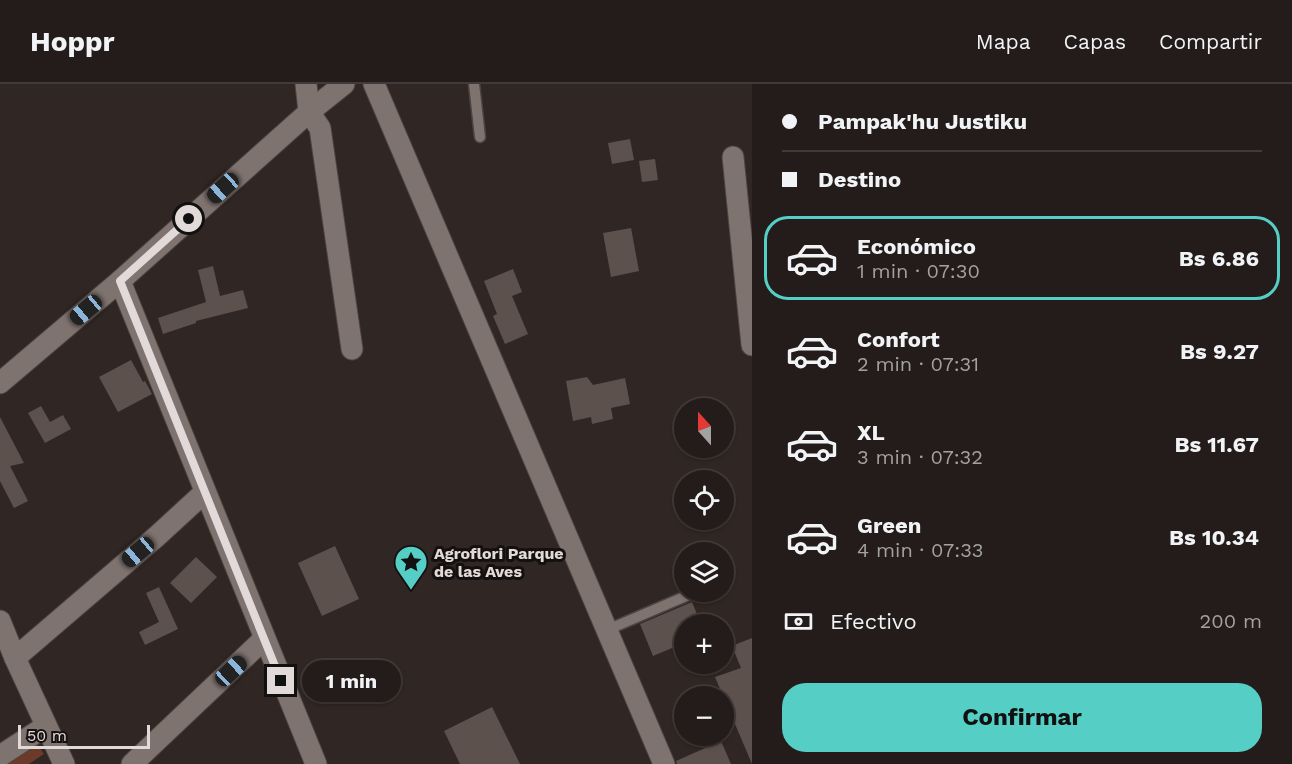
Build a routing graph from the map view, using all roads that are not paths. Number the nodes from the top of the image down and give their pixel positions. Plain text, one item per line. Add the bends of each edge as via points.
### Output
1 (306, 84) edge
2 (344, 84) edge
3 (374, 84) edge
4 (474, 84) edge
5 (309, 112) junction
6 (480, 137) dead end
7 (733, 157) dead end
8 (120, 281) junction
9 (752, 345) edge
10 (352, 349) dead end
11 (0, 383) edge
12 (205, 492) junction
13 (674, 601) edge
14 (0, 621) edge
15 (607, 630) junction
16 (264, 639) junction
17 (15, 658) junction
18 (46, 726) junction
19 (0, 756) edge
20 (56, 761) edge
21 (132, 764) edge
22 (316, 764) edge
23 (664, 764) edge

1 - 5 street
2 - 5 street
3 - 15 street
4 - 6 lane
5 - 8 street
5 - 10 street via 320,128
7 - 9 street
8 - 11 street
8 - 12 street
12 - 16 street
12 - 17 street
13 - 15 lane
14 - 17 street
15 - 23 street
16 - 21 street
16 - 22 street
17 - 18 street
18 - 19 street
18 - 20 street

